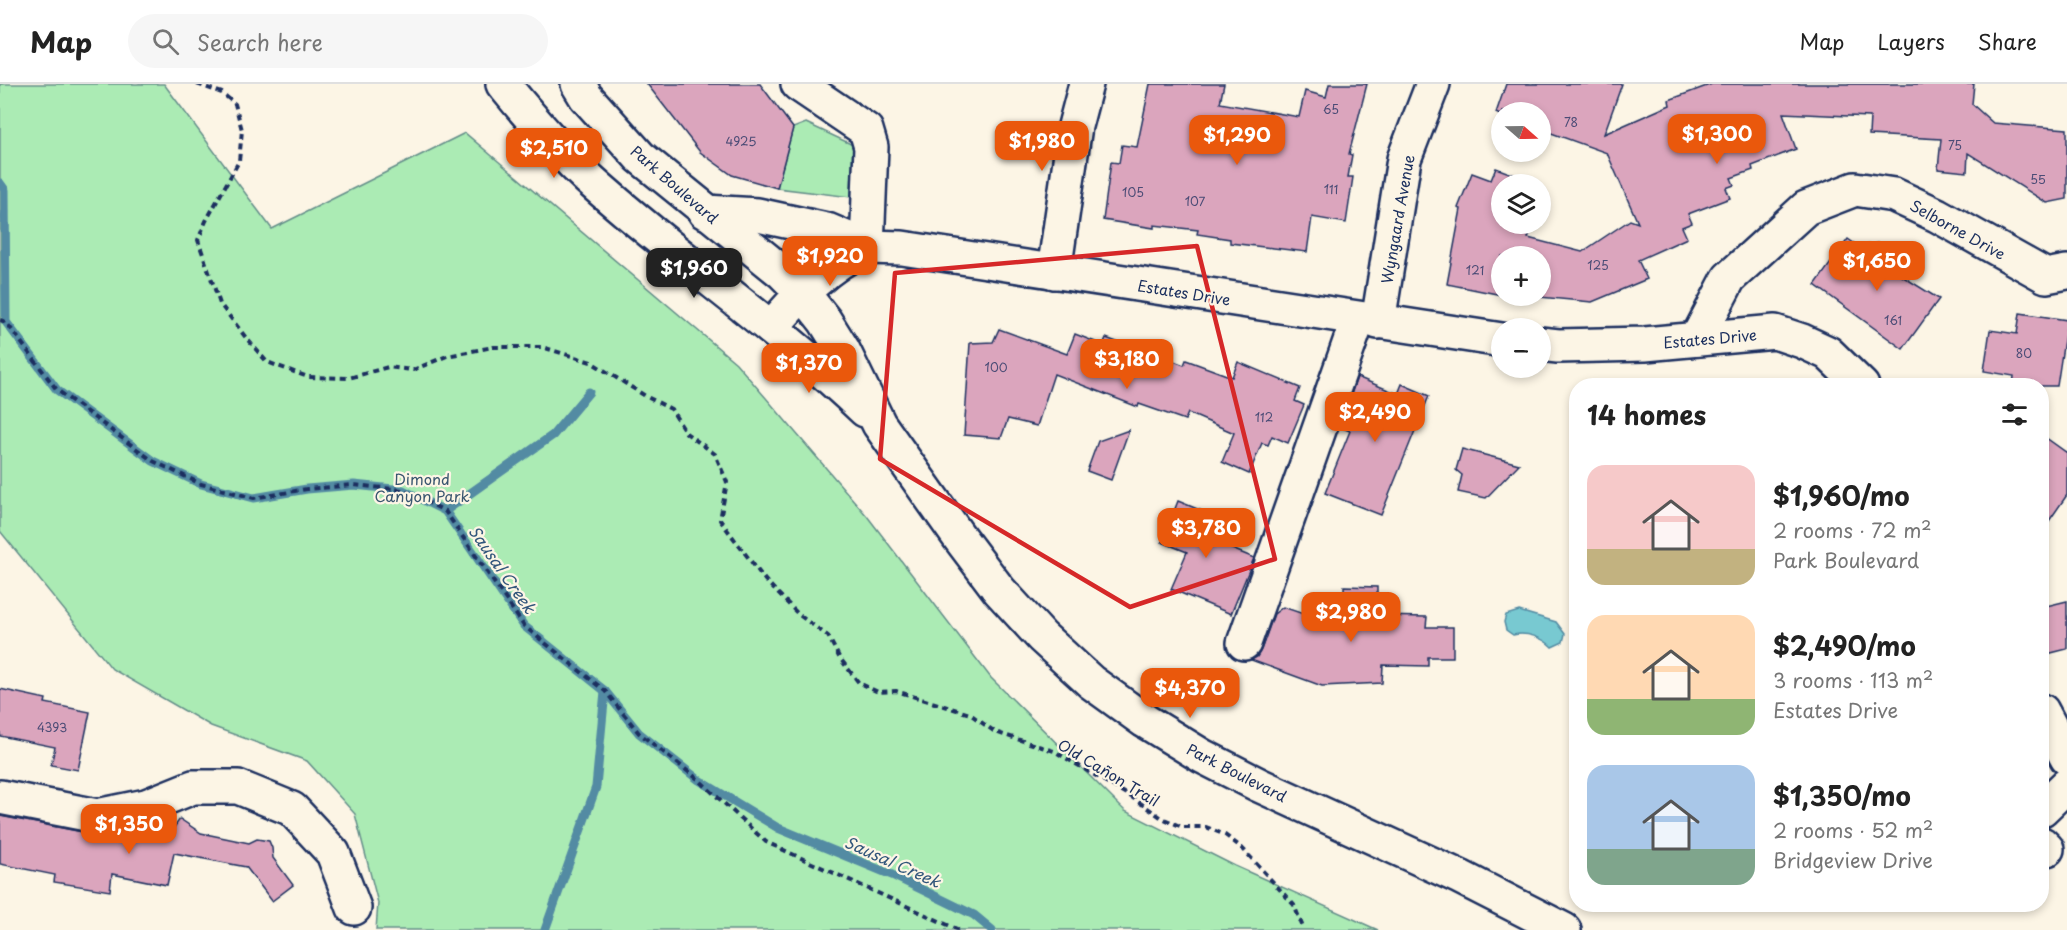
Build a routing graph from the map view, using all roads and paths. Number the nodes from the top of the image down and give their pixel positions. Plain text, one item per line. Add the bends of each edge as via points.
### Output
1 (197, 84) edge
2 (503, 84) edge
3 (578, 84) edge
4 (798, 84) edge
5 (1086, 84) edge
6 (1433, 84) edge
7 (705, 212) junction
8 (867, 247) junction
9 (1054, 272) junction
10 (2067, 272) edge
11 (802, 292) junction
12 (0, 320) edge
13 (1368, 320) junction
14 (771, 328) junction
15 (1491, 338) edge
16 (1697, 339) junction
17 (1551, 345) edge
18 (1854, 378) edge
19 (879, 424) junction
20 (1244, 643) dead end
21 (2049, 724) edge
22 (2067, 758) edge
23 (2067, 785) edge
24 (0, 797) edge
25 (2049, 803) edge
26 (354, 908) dead end
27 (959, 930) edge
28 (1304, 930) edge
29 (1564, 930) edge

1 - 28 path, Old Cañon Trail via 222,93 235,104 243,130 239,160 198,240 219,304 267,362 308,377 349,378 388,367 413,370 447,356 493,347 542,347 591,362 671,409 686,433 716,454 727,482 720,520 765,580 799,615 828,636 859,683 878,692 896,691 970,714 995,732 1054,751 1162,818 1182,827 1206,827 1225,836 1294,905
2 - 14 street, Park Boulevard via 587,177 648,231
3 - 7 street, Park Boulevard via 640,158
4 - 8 street via 866,130 871,147
5 - 9 street via 1075,126
6 - 13 street, Wyngaard Avenue via 1404,159
7 - 8 street, Estates Drive via 758,215 827,230
7 - 11 street, Park Boulevard
8 - 9 street, Estates Drive via 902,248
8 - 11 street via 851,254
9 - 13 street, Estates Drive
10 - 16 street, Selborne Drive via 2046,276 1894,195 1855,189 1806,208 1730,278
11 - 14 street
11 - 19 street, Park Boulevard via 843,350
12 - 27 path via 6,322 57,390 153,460 201,484 254,498 354,485 403,490 445,511 524,626 605,691 639,734 699,780 765,842
13 - 15 street, Estates Drive
13 - 20 street, Wyngaard Avenue
14 - 19 street, Park Boulevard
16 - 17 street, Estates Drive
16 - 18 street, Estates Drive via 1775,332 1828,353
19 - 29 street, Park Boulevard via 999,590 1091,682 1202,756
21 - 22 street
23 - 25 street
24 - 26 street via 97,816 146,806 193,787 238,787 292,809 333,853

